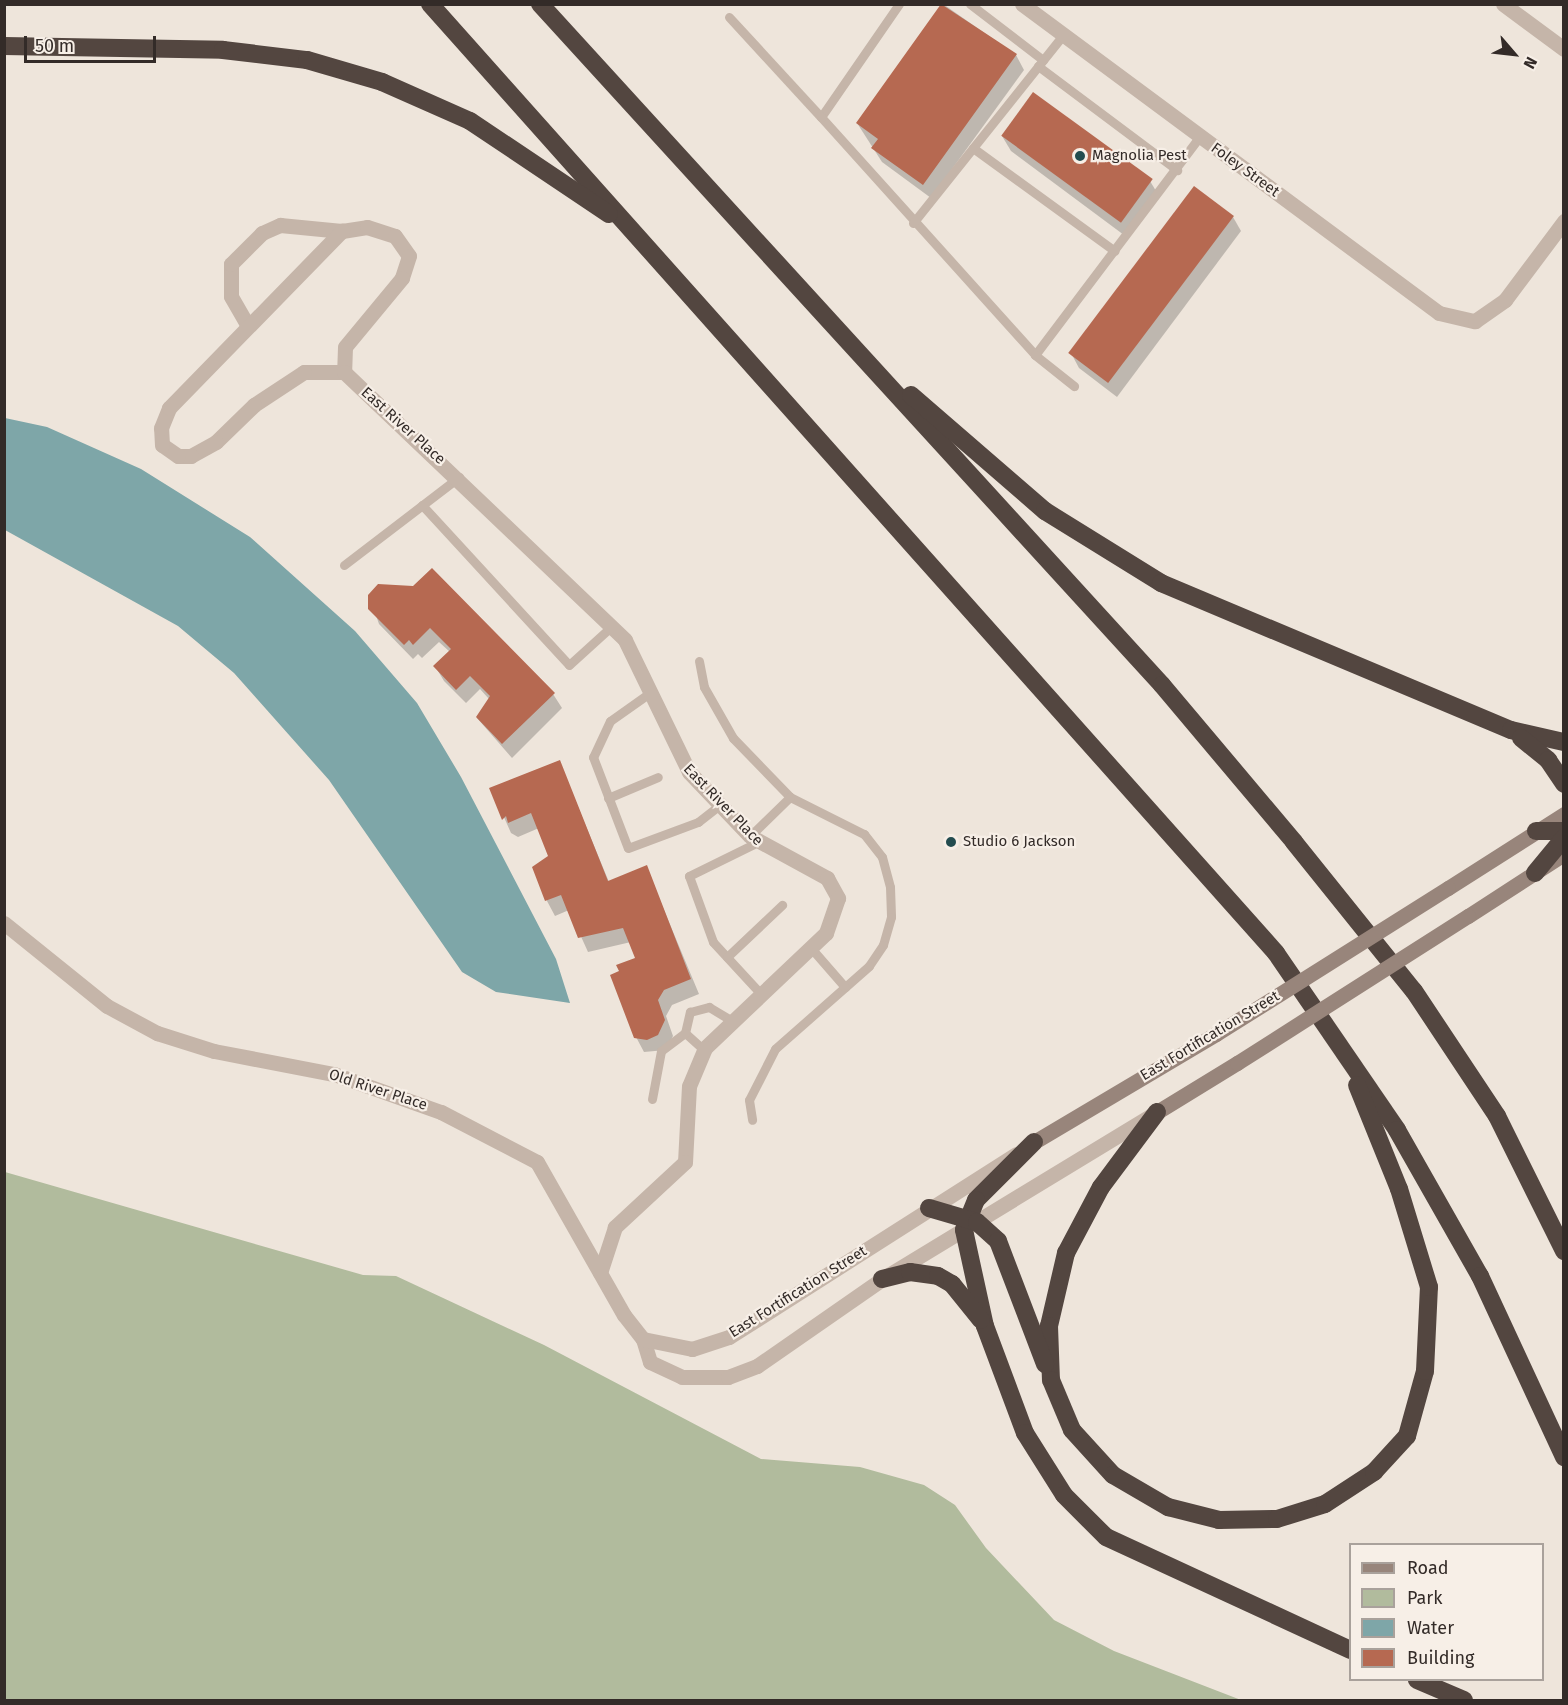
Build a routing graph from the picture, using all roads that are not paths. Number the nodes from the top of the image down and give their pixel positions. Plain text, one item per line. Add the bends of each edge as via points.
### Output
1 (430, 4) edge
2 (540, 4) edge
3 (899, 4) edge
4 (970, 4) edge
5 (1022, 4) edge
6 (1503, 4) edge
7 (729, 17) dead end
8 (1063, 35) junction
9 (4, 46) edge
10 (1563, 49) edge
11 (1041, 63) junction
12 (821, 117) junction
13 (1200, 136) junction
14 (973, 148) junction
15 (1177, 170) junction
16 (1563, 221) edge
17 (913, 223) junction
18 (631, 228) junction
19 (342, 231) junction
20 (1115, 251) junction
21 (248, 326) junction
22 (840, 333) junction
23 (1035, 355) junction
24 (344, 372) junction
25 (1074, 386) dead end
26 (459, 477) junction
27 (422, 505) junction
28 (344, 565) dead end
29 (612, 626) junction
30 (699, 661) dead end
31 (651, 693) junction
32 (1511, 730) junction
33 (1563, 742) edge
34 (658, 777) dead end
35 (1563, 784) edge
36 (789, 797) junction
37 (608, 798) junction
38 (720, 805) junction
39 (1563, 814) edge
40 (1536, 831) junction
41 (1563, 831) edge
42 (1563, 838) edge
43 (754, 839) junction
44 (1563, 854) edge
45 (1535, 873) junction
46 (782, 905) dead end
47 (4, 923) edge
48 (811, 948) junction
49 (727, 957) junction
50 (845, 987) junction
51 (760, 993) junction
52 (731, 1020) junction
53 (685, 1033) junction
54 (704, 1050) junction
55 (1342, 1050) junction
56 (652, 1099) dead end
57 (1157, 1112) junction
58 (752, 1120) dead end
59 (1034, 1142) junction
60 (929, 1208) junction
61 (969, 1223) junction
62 (1563, 1251) edge
63 (600, 1273) junction
64 (882, 1279) junction
65 (986, 1326) junction
66 (643, 1339) junction
67 (1051, 1380) junction
68 (1563, 1457) edge
69 (1349, 1650) edge
70 (1419, 1681) edge
71 (1464, 1701) edge

1 - 18 highway
2 - 22 highway
3 - 12 lane
4 - 11 lane
5 - 8 street, Foley Street
6 - 10 street
7 - 12 lane
8 - 11 lane
8 - 13 street, Foley Street
9 - 18 highway via 223,50 307,60 371,78 470,122
11 - 14 lane
11 - 15 lane
12 - 17 lane
13 - 15 lane
13 - 16 street, Foley Street via 1439,313 1476,321 1505,300
14 - 17 lane
14 - 20 lane
15 - 20 lane
17 - 23 lane
18 - 55 highway via 1164,821 1276,953
19 - 21 street
19 - 21 street via 280,225 262,233 231,264 231,296
19 - 24 street via 367,227 395,236 409,256 402,278 345,347
20 - 23 lane
21 - 24 street via 169,408 161,428 162,446 178,456 191,456 216,442 254,405 304,372
22 - 32 highway via 1045,511 1105,551 1210,607
22 - 62 highway via 1162,685 1414,991 1497,1116
23 - 25 lane
24 - 26 street, East River Place
26 - 27 lane
26 - 29 street, East River Place
27 - 28 lane
27 - 29 lane via 569,665
29 - 31 street, East River Place via 633,651
30 - 36 lane via 716,715
31 - 37 lane via 610,721 597,742 592,757
31 - 38 street, East River Place via 679,759
32 - 33 highway
32 - 35 highway via 1548,760
34 - 37 lane
36 - 43 lane
36 - 50 lane via 864,834 882,857 891,917 883,945
37 - 38 lane via 628,848 698,822
38 - 43 street, East River Place
39 - 40 street, East Fortification Street
40 - 41 highway
40 - 59 street, East Fortification Street, bridge via 1216,1034
42 - 45 highway
43 - 48 street, East River Place via 834,886 833,924
43 - 49 lane via 689,876 713,942
44 - 45 street
45 - 57 street, bridge
46 - 49 lane
47 - 63 street, Old River Place via 106,1006 157,1033 214,1051 334,1074 441,1112 537,1162
48 - 50 lane
48 - 51 street, East River Place
49 - 51 lane
50 - 58 lane via 775,1049 749,1100
51 - 52 street, East River Place
52 - 53 lane via 709,1007 697,1006 684,1020
52 - 54 street, East River Place
53 - 54 lane
53 - 56 lane via 661,1051
54 - 63 street, East River Place via 689,1086 685,1162 615,1227
55 - 67 highway via 1399,1189 1429,1287 1425,1371 1407,1436 1374,1472 1325,1504 1277,1519 1219,1520 1168,1507 1113,1475 1072,1430
55 - 68 highway via 1397,1130 1480,1276
57 - 61 street
57 - 67 highway via 1101,1187 1065,1253 1048,1326
59 - 60 street, East Fortification Street
59 - 61 highway
60 - 61 highway
60 - 66 street, East Fortification Street via 729,1337 692,1349
61 - 64 street
61 - 65 highway
61 - 67 highway via 998,1241 1011,1265
63 - 66 street, Old River Place
64 - 65 highway via 910,1272 938,1276 952,1284
64 - 66 street via 757,1366 728,1377 702,1380 659,1368 650,1362
65 - 69 highway via 1025,1433 1064,1495 1106,1537
70 - 71 highway

